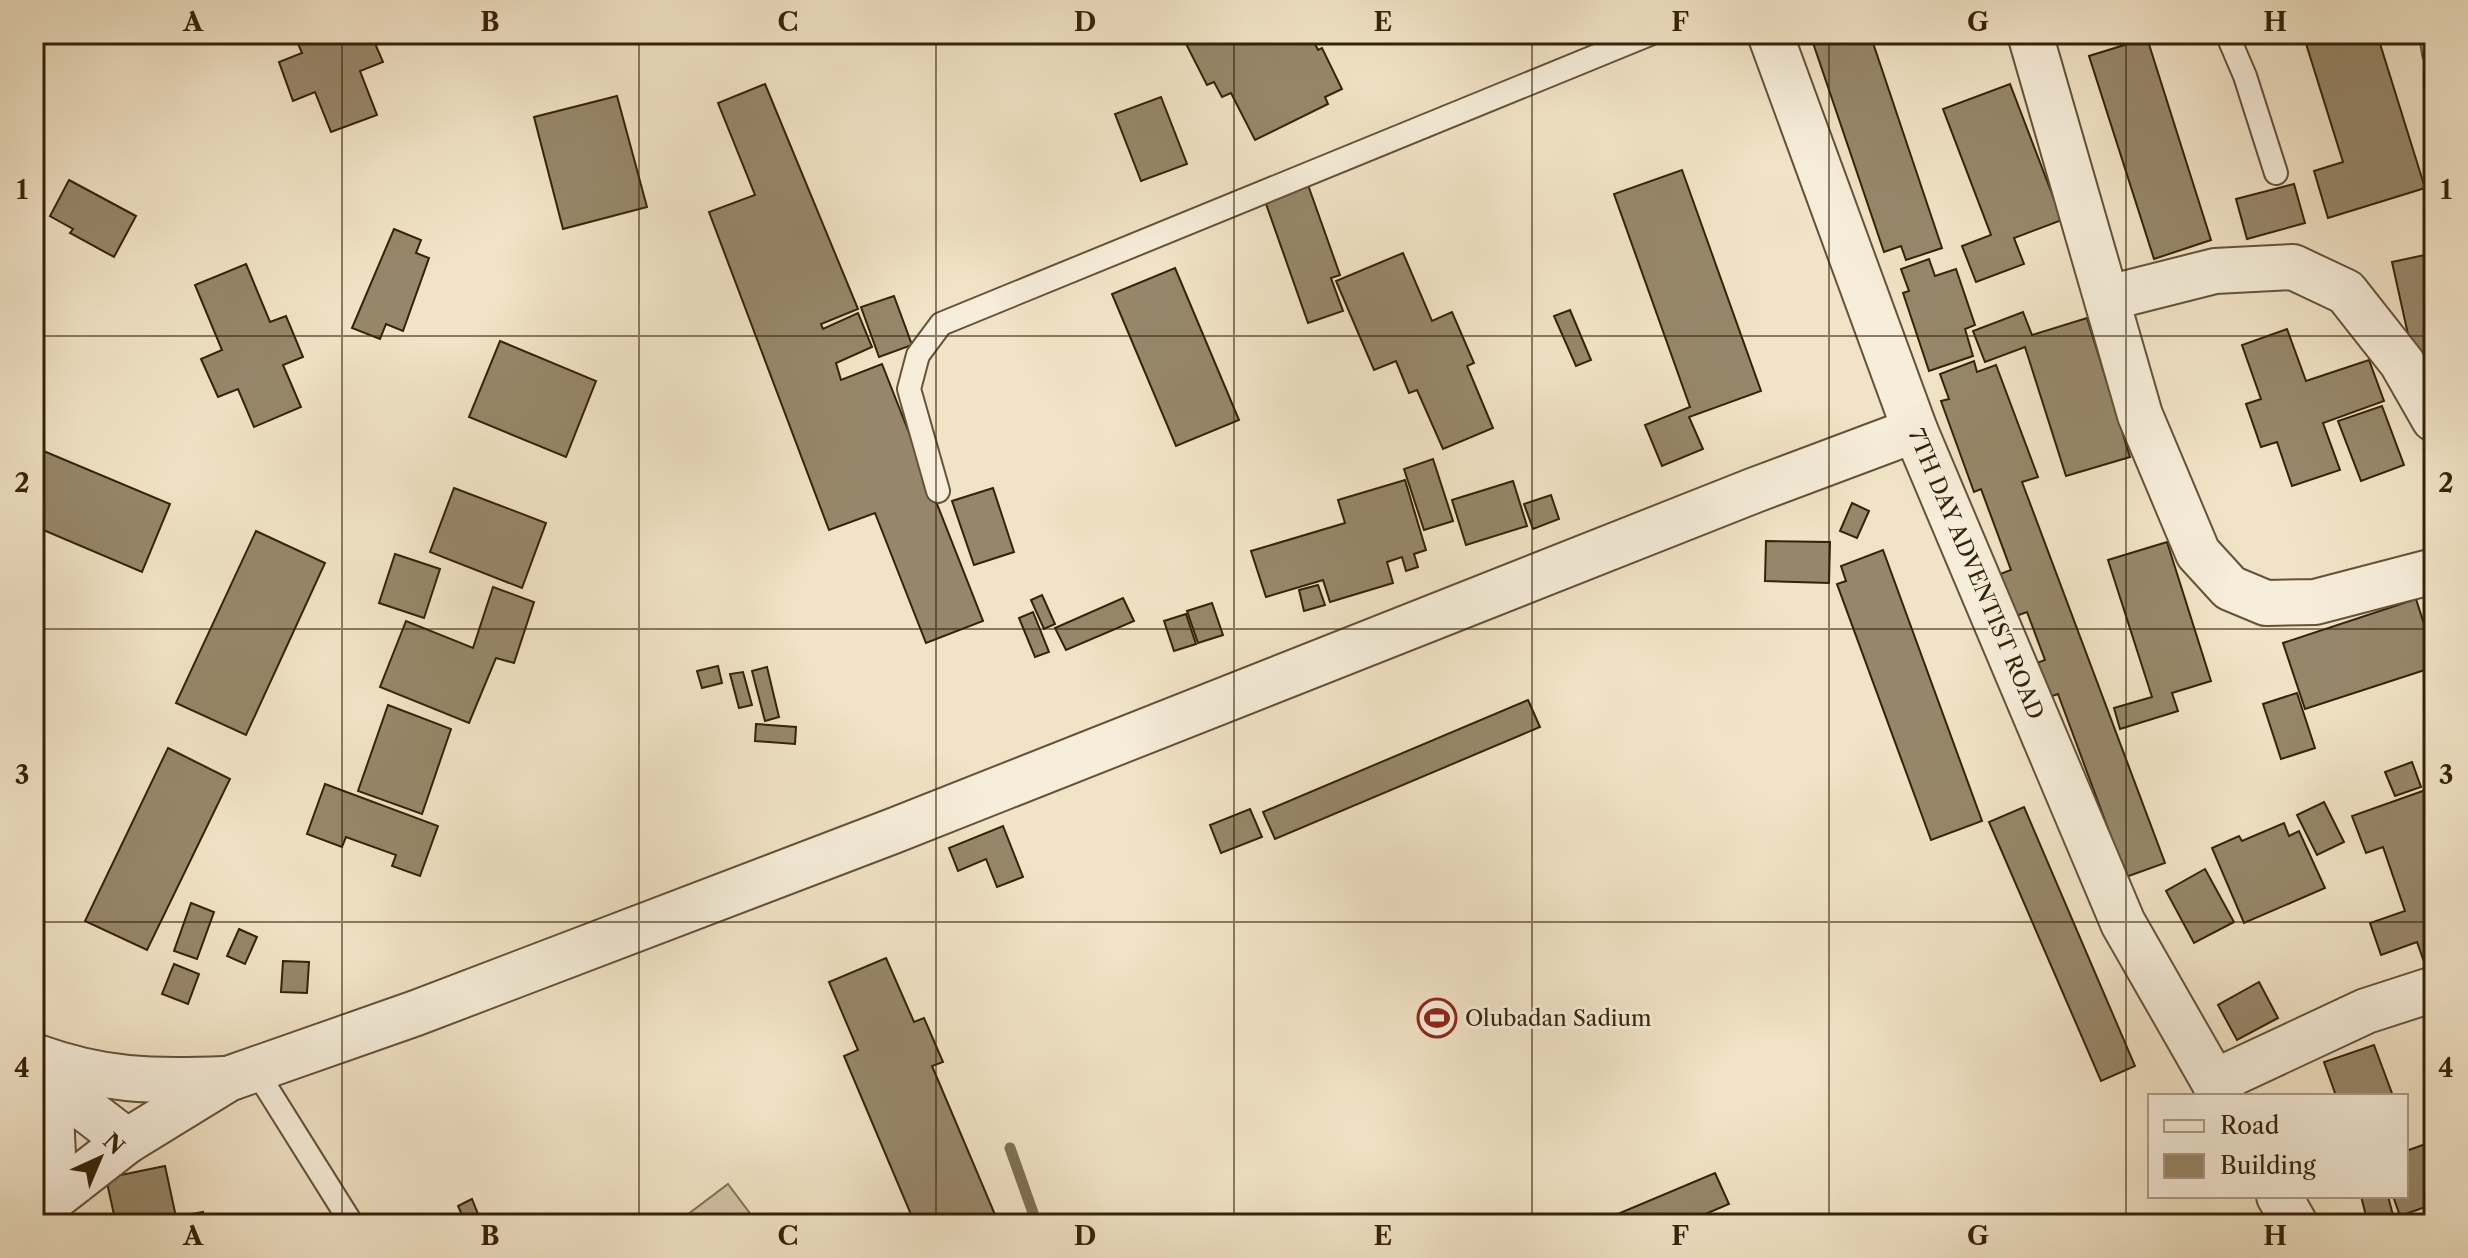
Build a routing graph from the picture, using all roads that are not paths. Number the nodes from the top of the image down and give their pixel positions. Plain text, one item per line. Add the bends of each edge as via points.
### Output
1 (1650, 34) edge
2 (1770, 34) edge
3 (2030, 34) edge
4 (2227, 34) edge
5 (2431, 34) edge
6 (2434, 53) edge
7 (2276, 173) dead end
8 (2108, 298) junction
9 (2433, 421) edge
10 (1915, 430) junction
11 (938, 491) dead end
12 (2434, 571) edge
13 (2434, 989) edge
14 (39, 1061) edge
15 (242, 1074) junction
16 (2218, 1089) edge
17 (127, 1141) junction
18 (2280, 1198) edge
19 (45, 1208) edge
20 (352, 1224) edge
21 (2295, 1224) edge

1 - 11 lane via 941,324 918,355 909,389
2 - 10 street, 7TH DAY ADVENTIST ROAD
3 - 8 street
4 - 7 lane
5 - 6 lane
8 - 9 street via 2215,271 2293,267 2346,292 2402,363
8 - 12 street via 2140,415 2192,539 2230,588 2266,603 2315,602
10 - 15 street via 893,831
10 - 16 street, 7TH DAY ADVENTIST ROAD via 2123,923
13 - 16 street via 2366,1011
14 - 15 street via 119,1078 171,1081
14 - 17 street via 71,1098
14 - 19 street
15 - 17 street
15 - 20 lane
17 - 19 street
18 - 21 street

